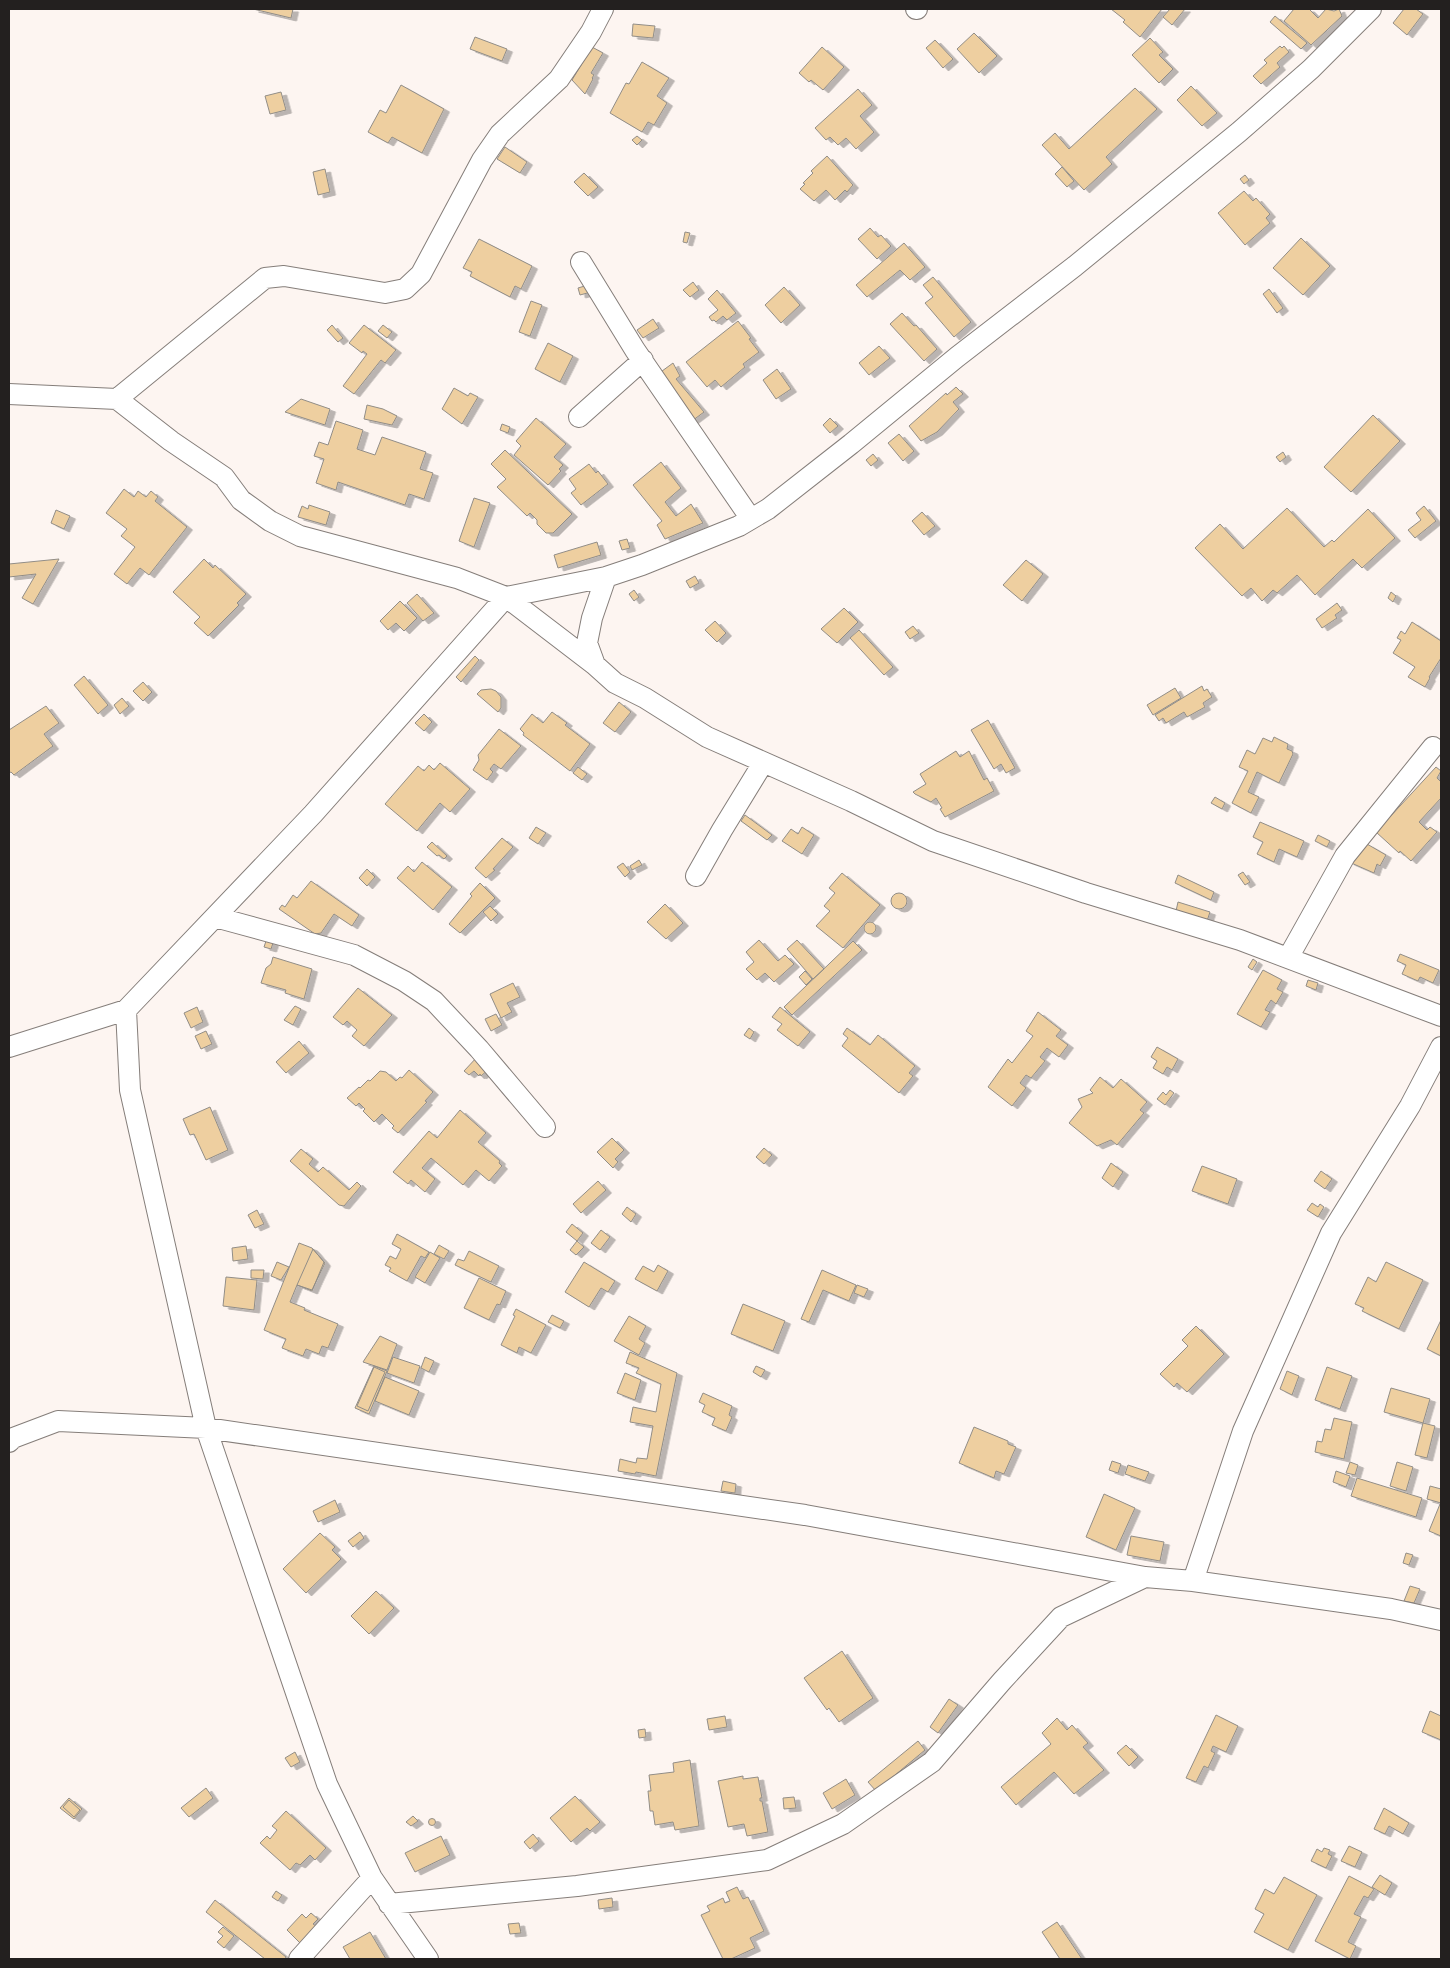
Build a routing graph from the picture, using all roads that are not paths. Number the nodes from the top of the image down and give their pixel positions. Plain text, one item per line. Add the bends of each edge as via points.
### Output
1 (603, 9) edge
2 (1371, 9) edge
3 (581, 262) dead end
4 (643, 360) junction
5 (9, 394) edge
6 (117, 399) junction
7 (579, 417) dead end
8 (751, 519) junction
9 (606, 577) junction
10 (506, 597) junction
11 (595, 665) junction
12 (1433, 747) dead end
13 (763, 763) junction
14 (696, 876) dead end
15 (215, 917) junction
16 (1288, 958) junction
17 (126, 1010) junction
18 (1441, 1016) edge
19 (9, 1047) edge
20 (1441, 1047) edge
21 (545, 1127) dead end
22 (206, 1428) junction
23 (9, 1442) edge
24 (1145, 1577) junction
25 (1193, 1581) junction
26 (1441, 1620) edge
27 (372, 1878) junction
28 (390, 1904) junction
29 (299, 1959) edge
30 (428, 1959) edge

1 - 6 street via 559,79 500,134 482,160 421,274 405,289 385,293 284,276 265,278
2 - 8 street via 1312,69 1239,132 843,450
3 - 4 street
4 - 7 street
4 - 8 street
5 - 6 street
6 - 10 street via 224,477 241,500 270,521 300,536 457,578
8 - 9 street via 672,554
9 - 10 street
9 - 11 street via 587,643
10 - 11 street
10 - 15 street via 313,814
11 - 13 street via 615,683 707,737
12 - 16 street via 1345,856
13 - 14 street
13 - 16 street via 851,801 933,842
15 - 17 street
15 - 21 street via 354,956 404,981 434,1001
16 - 18 street
17 - 19 street
17 - 22 street via 130,1090
20 - 25 street via 1410,1106 1331,1233 1243,1431
22 - 23 street via 58,1421
22 - 24 street via 805,1515
22 - 27 street via 327,1784
24 - 25 street
24 - 28 street via 1061,1617 932,1762 843,1824 767,1860 577,1886
25 - 26 street via 1391,1609
27 - 28 street
27 - 29 street
28 - 30 street

